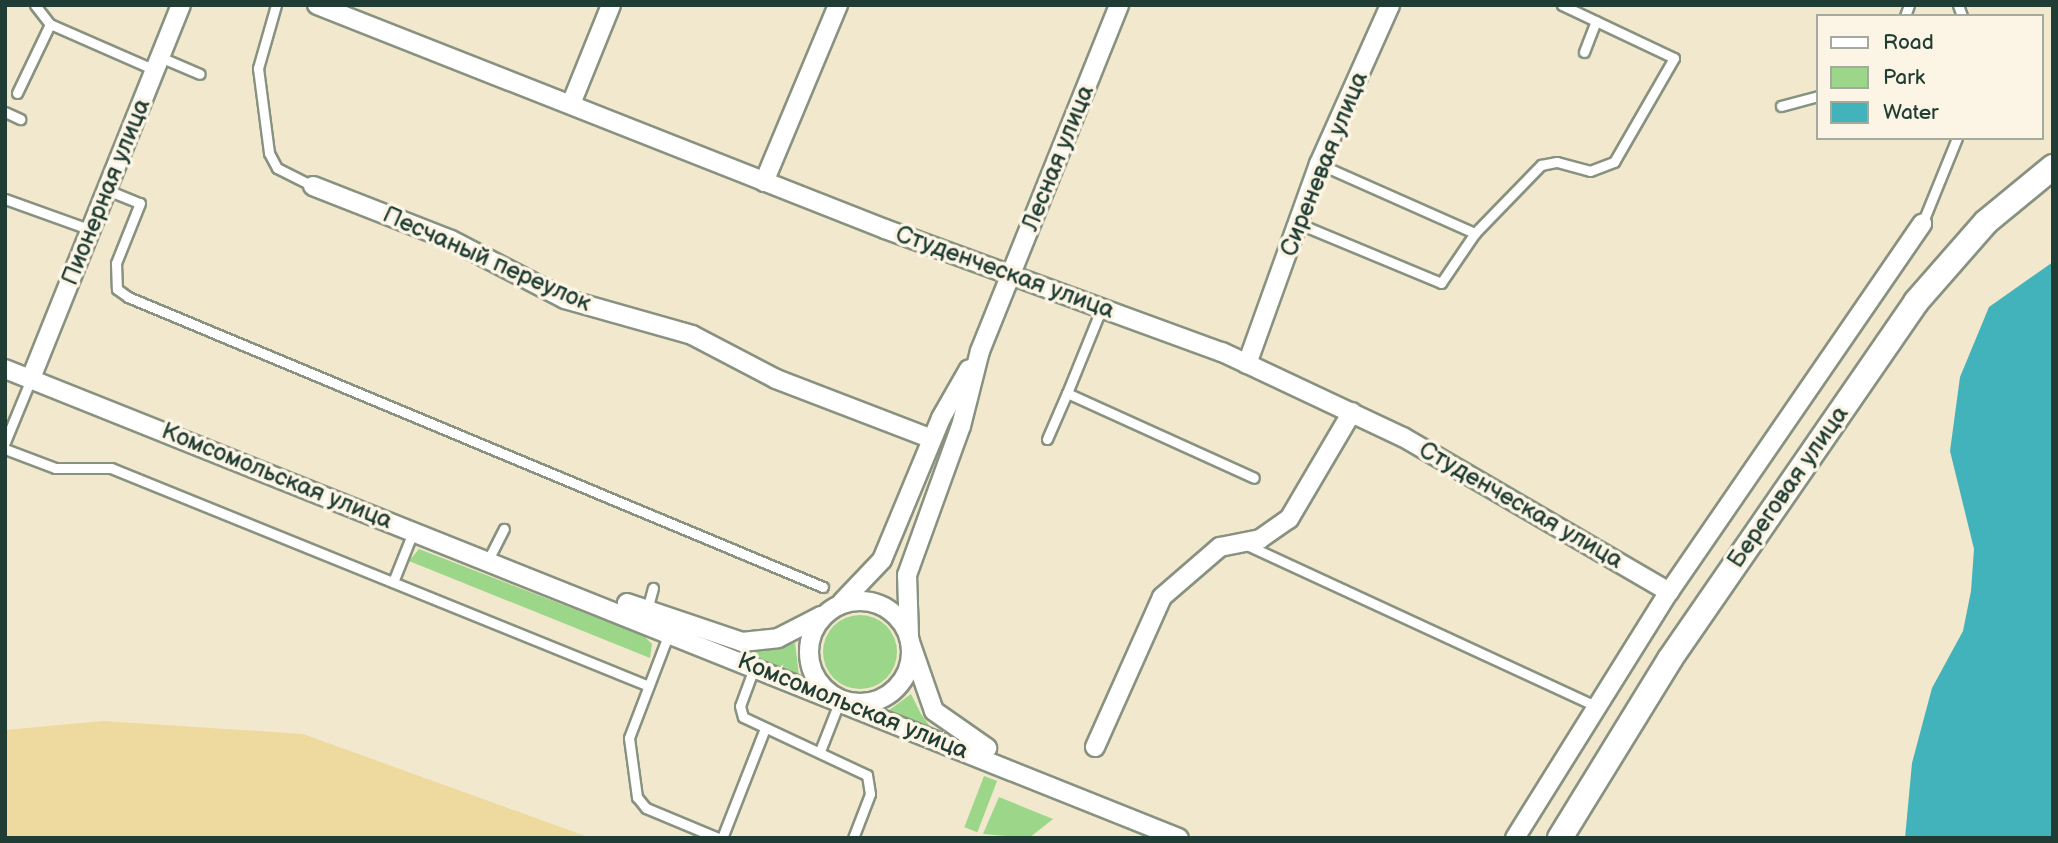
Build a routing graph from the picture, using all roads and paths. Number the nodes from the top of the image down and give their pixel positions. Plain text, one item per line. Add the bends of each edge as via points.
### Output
1 (35, 5) edge
2 (181, 5) edge
3 (276, 5) edge
4 (317, 5) edge
5 (611, 5) edge
6 (838, 5) edge
7 (1119, 5) edge
8 (1390, 5) edge
9 (1562, 5) edge
10 (1596, 21) junction
11 (50, 24) junction
12 (1584, 52) dead end
13 (158, 64) junction
14 (200, 74) dead end
15 (17, 93) dead end
16 (1816, 97) edge
17 (571, 104) junction
18 (1782, 106) dead end
19 (5, 112) edge
20 (20, 119) dead end
21 (1956, 140) edge
22 (1319, 164) junction
23 (2053, 167) edge
24 (764, 182) junction
25 (313, 186) joint
26 (2053, 189) edge
27 (107, 190) junction
28 (5, 199) edge
29 (1296, 222) junction
30 (1922, 224) joint
31 (91, 230) junction
32 (1475, 233) junction
33 (1012, 272) junction
34 (1102, 307) junction
35 (980, 351) junction
36 (1247, 364) junction
37 (5, 369) edge
38 (31, 378) junction
39 (1067, 393) junction
40 (1352, 412) junction
41 (932, 439) junction
42 (1047, 439) dead end
43 (5, 442) edge
44 (5, 449) edge
45 (1254, 478) dead end
46 (504, 529) dead end
47 (414, 530) junction
48 (1235, 538) junction
49 (488, 560) junction
50 (393, 582) junction
51 (549, 584) junction
52 (823, 587) dead end
53 (653, 588) dead end
54 (1670, 592) junction
55 (647, 610) junction
56 (832, 610) junction
57 (669, 632) junction
58 (909, 639) junction
59 (755, 666) junction
60 (649, 686) junction
61 (841, 700) junction
62 (1595, 706) junction
63 (765, 728) junction
64 (1096, 747) dead end
65 (820, 751) junction
66 (1157, 829) junction
67 (720, 838) edge
68 (853, 838) edge
69 (1179, 838) edge
70 (1515, 838) edge
71 (1560, 838) edge
72 (1578, 838) edge

1 - 11 lane
2 - 13 street, Пионерная улица
3 - 25 lane via 258,68 269,153 278,168
4 - 17 street, Студенческая улица
5 - 17 street
6 - 24 street
7 - 33 street, Лесная улица
8 - 22 street, Сиреневая улица
9 - 10 lane
10 - 12 lane
10 - 32 lane via 1674,58 1634,136 1605,167 1541,165
11 - 13 lane
11 - 15 lane
13 - 14 lane
13 - 27 street, Пионерная улица
16 - 18 lane
17 - 24 street, Студенческая улица
19 - 20 lane
21 - 30 lane
22 - 29 street, Сиреневая улица
22 - 32 lane
23 - 71 main road, Береговая улица via 1977,231 1916,302 1670,659
24 - 33 street, Студенческая улица
25 - 41 street, Песчаный переулок via 473,250 565,299 692,335 767,374
26 - 72 main road, Береговая улица via 1984,247 1932,309 1684,667
27 - 31 street, Пионерная улица
27 - 52 lane via 140,203 116,263 117,289 128,297
28 - 31 lane
29 - 32 lane via 1432,284 1449,277
29 - 36 street, Сиреневая улица
30 - 54 street
31 - 38 street, Пионерная улица
33 - 34 street, Студенческая улица
33 - 35 street, Лесная улица
34 - 36 street, Студенческая улица
34 - 39 lane
35 - 41 street, Лесная улица
35 - 58 street, Лесная улица via 961,426 907,576
36 - 40 street, Студенческая улица
37 - 38 street, Комсомольская улица
38 - 43 lane
38 - 47 street, Комсомольская улица
39 - 42 lane
39 - 45 lane
40 - 48 street via 1289,519 1260,539
40 - 54 street, Студенческая улица
41 - 56 street, Лесная улица via 877,568
44 - 50 lane via 55,468 111,468
46 - 49 lane
47 - 49 street, Комсомольская улица
47 - 50 lane
48 - 62 lane
48 - 64 street via 1205,556 1162,597
49 - 51 street, Комсомольская улица
50 - 60 lane
51 - 55 street, Комсомольская улица
51 - 57 street, Комсомольская улица
53 - 55 lane
54 - 62 street
55 - 56 street, Комсомольская улица via 754,642 790,634
56 - 58 street via 876,603 896,615
56 - 61 street via 813,631 809,658 820,683
57 - 59 street, Комсомольская улица
57 - 60 lane
58 - 61 street via 909,666 895,689 872,702
58 - 66 street, Комсомольская улица via 924,692 950,728
59 - 61 street, Комсомольская улица
59 - 63 lane via 740,706 743,717
60 - 67 lane via 629,738 640,803
61 - 65 lane
61 - 66 street, Комсомольская улица
62 - 70 street
63 - 65 lane
63 - 67 lane
65 - 68 lane via 862,770 869,780
66 - 69 street, Комсомольская улица

